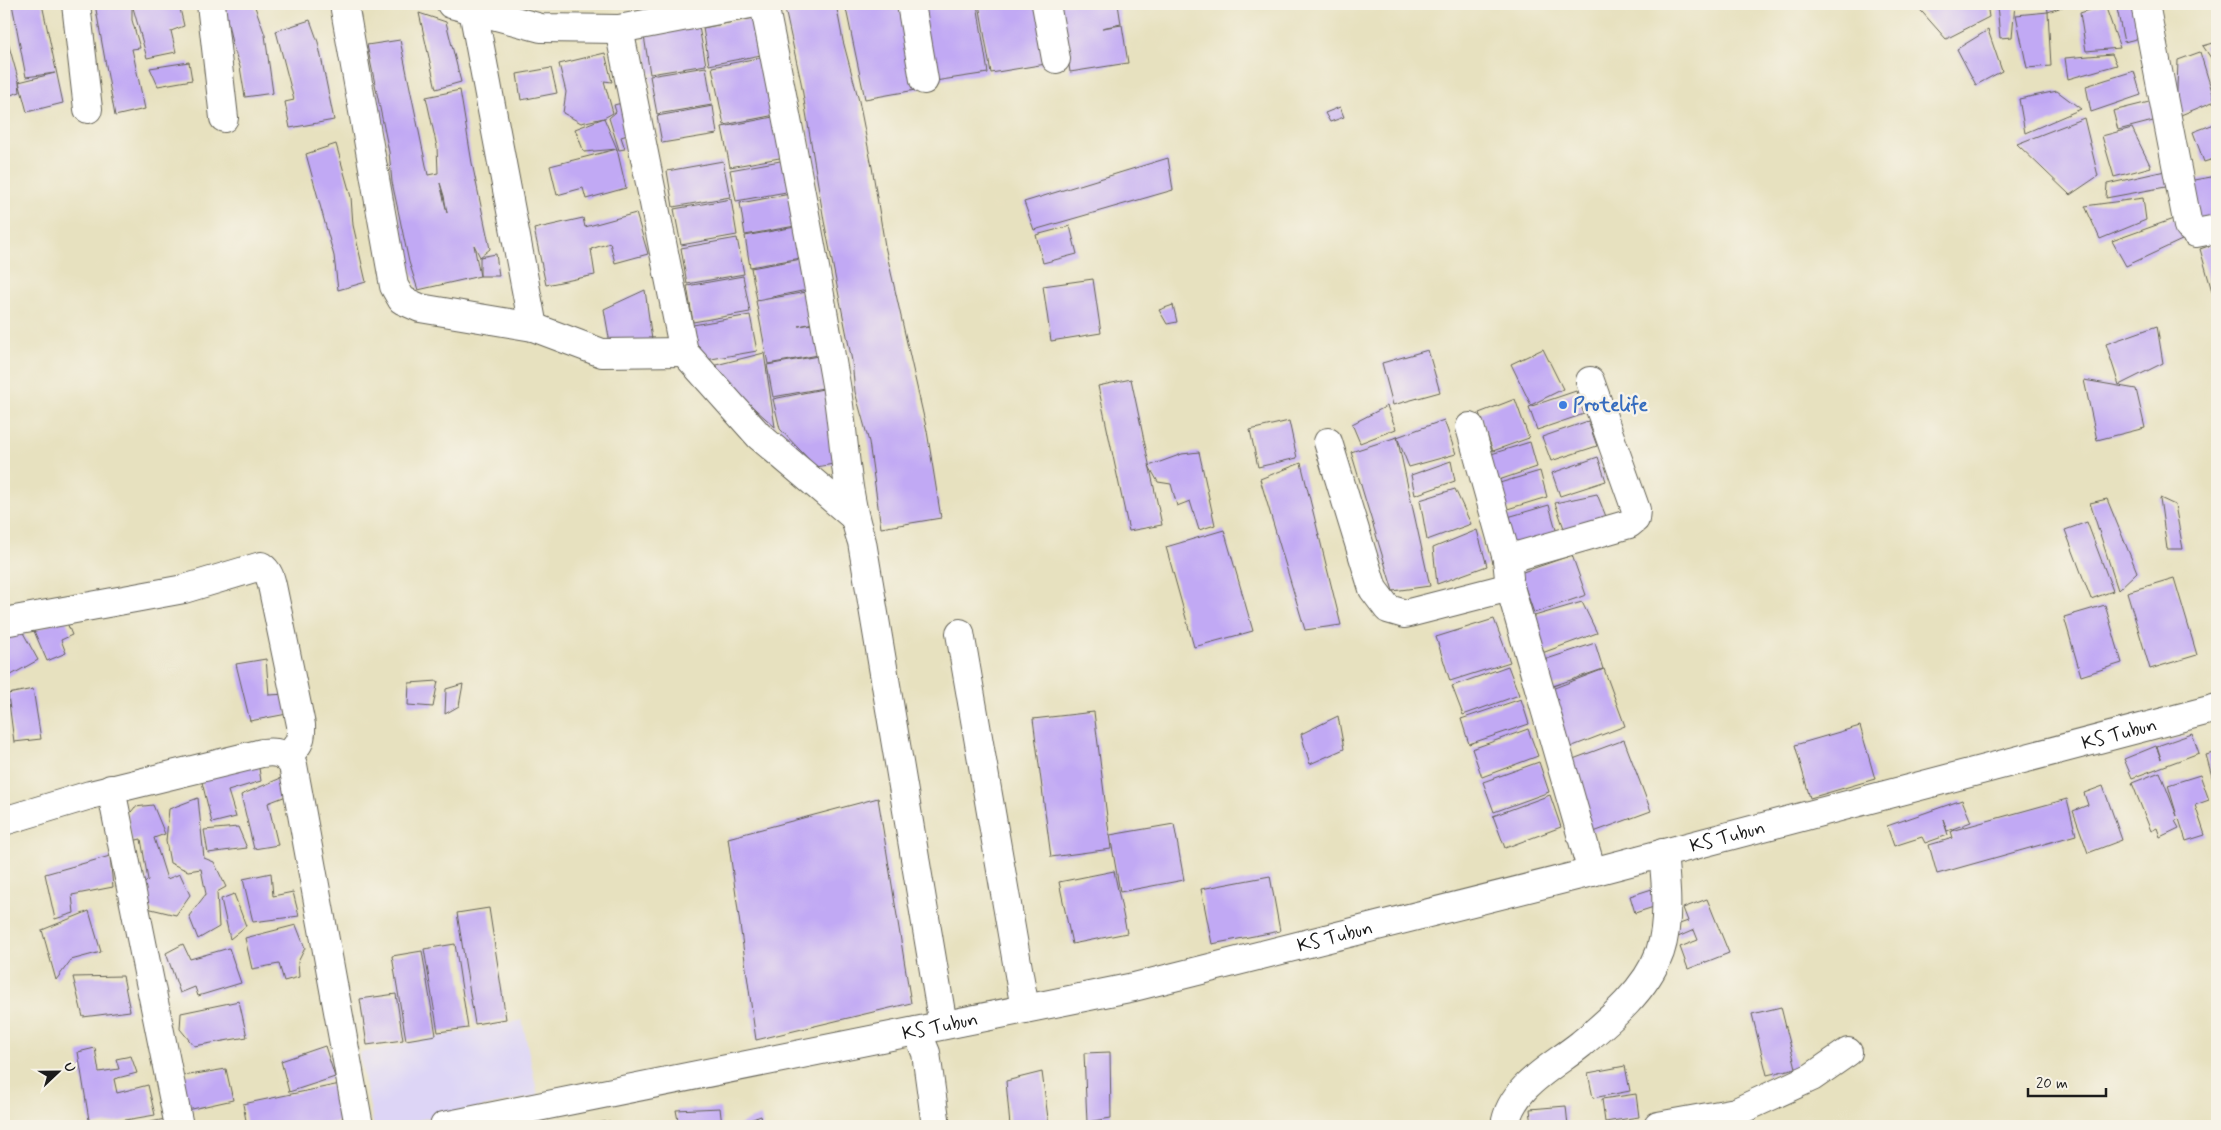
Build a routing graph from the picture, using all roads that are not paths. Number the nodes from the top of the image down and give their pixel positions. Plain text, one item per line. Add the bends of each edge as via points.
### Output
1 (76, 4) edge
2 (211, 4) edge
3 (344, 4) edge
4 (750, 4) edge
5 (764, 4) edge
6 (911, 4) edge
7 (1046, 4) edge
8 (2145, 4) edge
9 (462, 7) edge
10 (619, 29) junction
11 (1056, 59) dead end
12 (924, 80) dead end
13 (88, 109) dead end
14 (224, 118) dead end
15 (2217, 229) edge
16 (533, 327) junction
17 (684, 352) junction
18 (1590, 381) dead end
19 (1470, 427) dead end
20 (1328, 442) dead end
21 (853, 516) junction
22 (1507, 558) junction
23 (1510, 587) junction
24 (4, 622) edge
25 (960, 633) dead end
26 (2217, 708) edge
27 (287, 757) junction
28 (111, 789) junction
29 (4, 821) edge
30 (1663, 853) junction
31 (1592, 872) junction
32 (1025, 1009) junction
33 (930, 1028) junction
34 (1848, 1052) dead end
35 (1722, 1120) edge
36 (179, 1126) edge
37 (359, 1126) edge
38 (444, 1126) edge
39 (936, 1126) edge
40 (1505, 1126) edge
41 (1658, 1126) edge

1 - 13 street
2 - 14 street
3 - 16 street via 394,286 402,300 420,308
4 - 10 street
5 - 21 street via 842,417
6 - 12 street
7 - 11 street
8 - 15 street via 2188,226 2196,232
9 - 10 street via 541,28
9 - 16 street
10 - 17 street
16 - 17 street via 602,353
17 - 21 street via 759,436
18 - 22 street via 1636,510 1635,519 1629,524
19 - 22 street
20 - 23 street via 1373,590 1388,608 1405,614
21 - 33 street via 862,542
22 - 23 street
23 - 31 street
24 - 27 street via 184,589 261,566 266,569 273,590 301,725 302,738
25 - 32 street
26 - 30 street, KS Tubun
27 - 28 street via 276,751 262,753
27 - 37 street via 293,765
28 - 29 street
28 - 36 street
30 - 31 street, KS Tubun
30 - 40 street via 1667,892 1665,918 1660,951 1646,979 1617,1013 1542,1072 1522,1092 1506,1117
31 - 32 street, KS Tubun via 1134,986
32 - 33 street, KS Tubun
33 - 38 street, KS Tubun
33 - 39 street via 926,1053
34 - 35 street via 1788,1090
35 - 41 street

